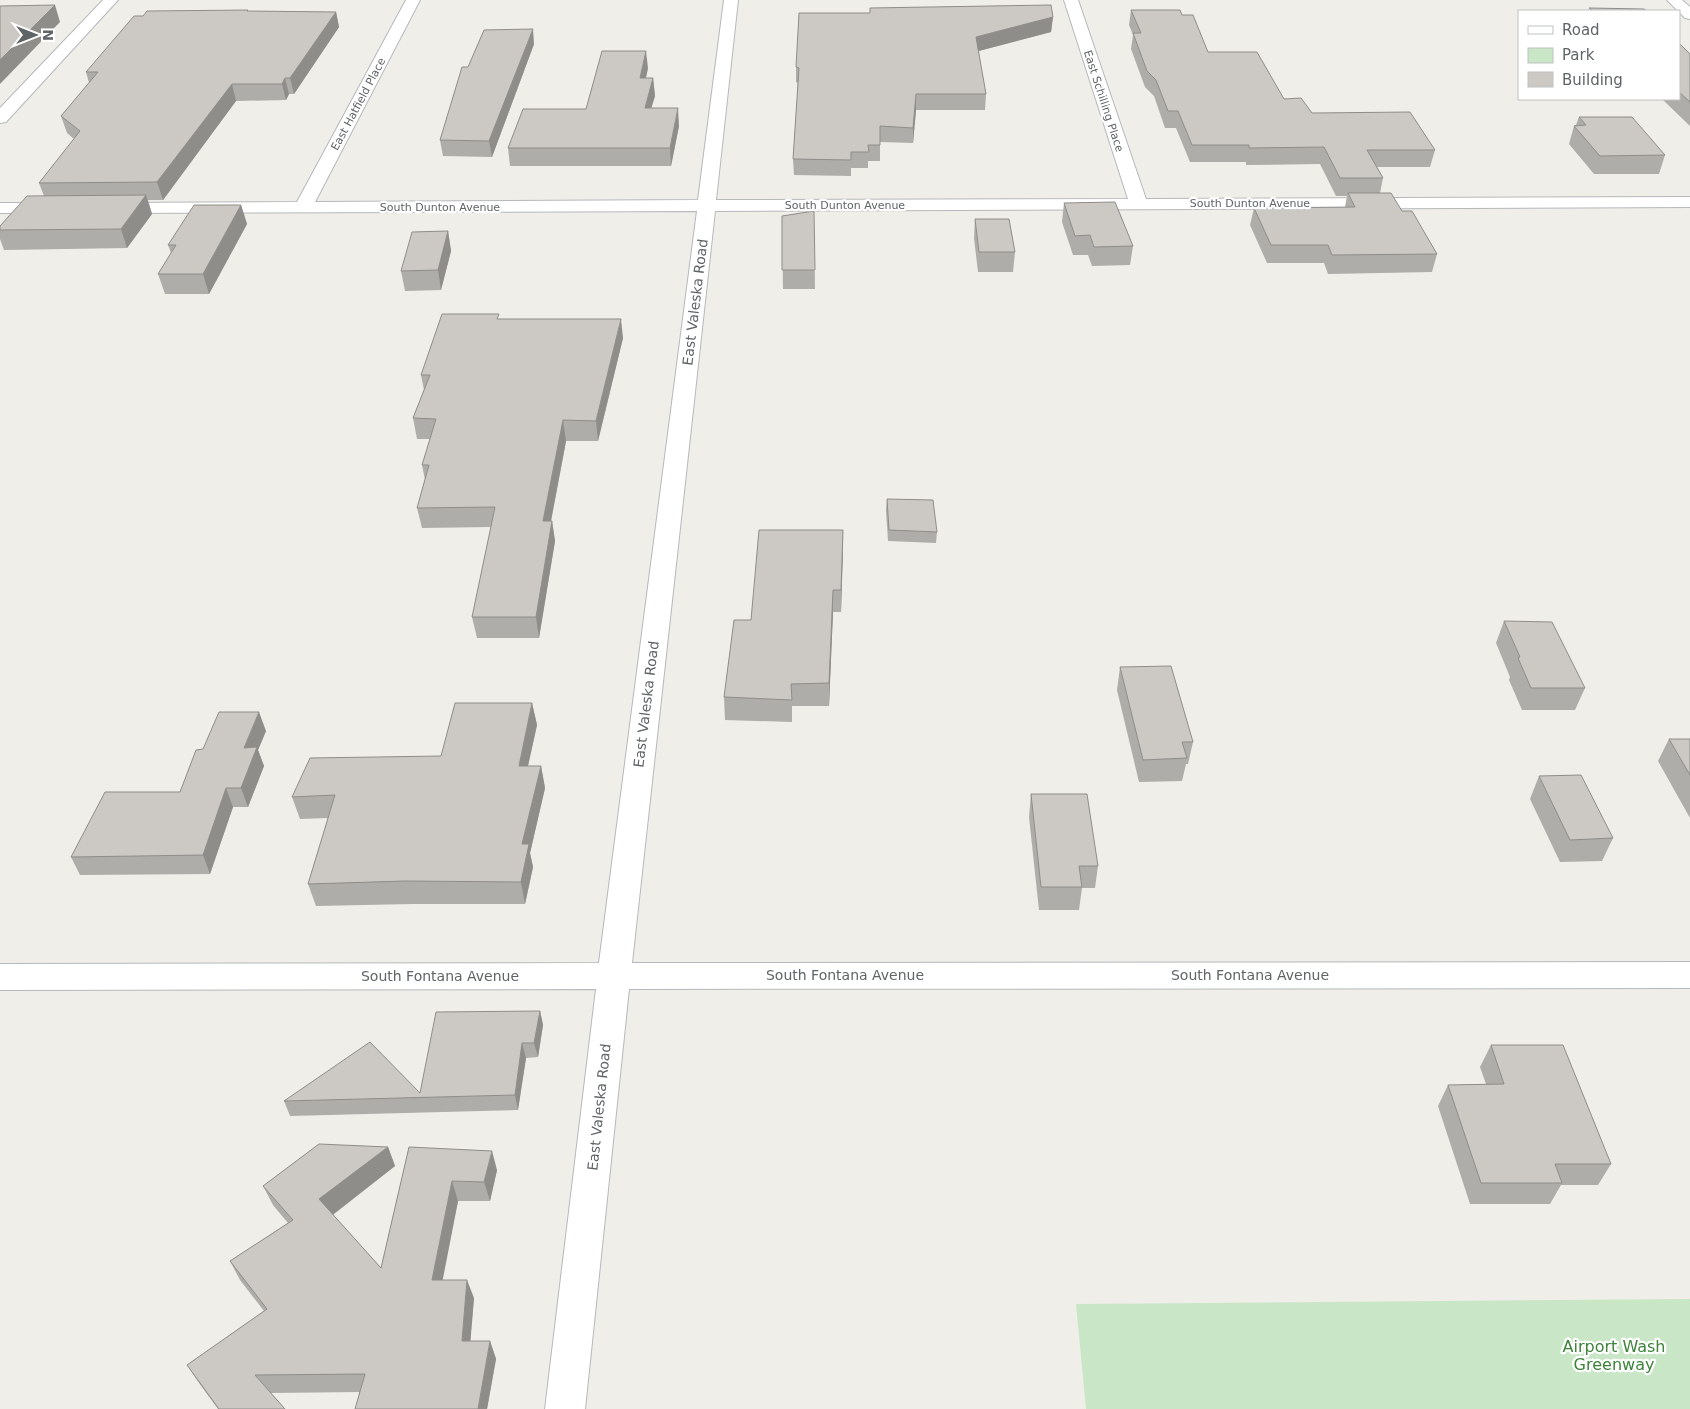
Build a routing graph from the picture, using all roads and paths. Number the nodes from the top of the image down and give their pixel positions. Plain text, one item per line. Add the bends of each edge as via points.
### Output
1 (111, 0) edge
2 (412, 0) edge
3 (731, 0) edge
4 (1071, 0) edge
5 (1674, 0) edge
6 (1690, 15) edge
7 (0, 118) edge
8 (1690, 202) edge
9 (1138, 203) junction
10 (707, 206) junction
11 (303, 207) junction
12 (0, 208) edge
13 (68, 208) edge
14 (98, 208) edge
15 (614, 976) junction
16 (1690, 976) edge
17 (0, 977) edge
18 (565, 1409) edge

1 - 7 street
2 - 11 street, East Hatfield Place
3 - 10 street, East Valeska Road
4 - 9 street, East Schilling Place
5 - 6 street
8 - 9 street, South Dunton Avenue
9 - 10 street, South Dunton Avenue
10 - 11 street, South Dunton Avenue
10 - 15 street, East Valeska Road
11 - 14 street, South Dunton Avenue
12 - 13 street
15 - 16 street, South Fontana Avenue
15 - 17 street, South Fontana Avenue
15 - 18 street, East Valeska Road

